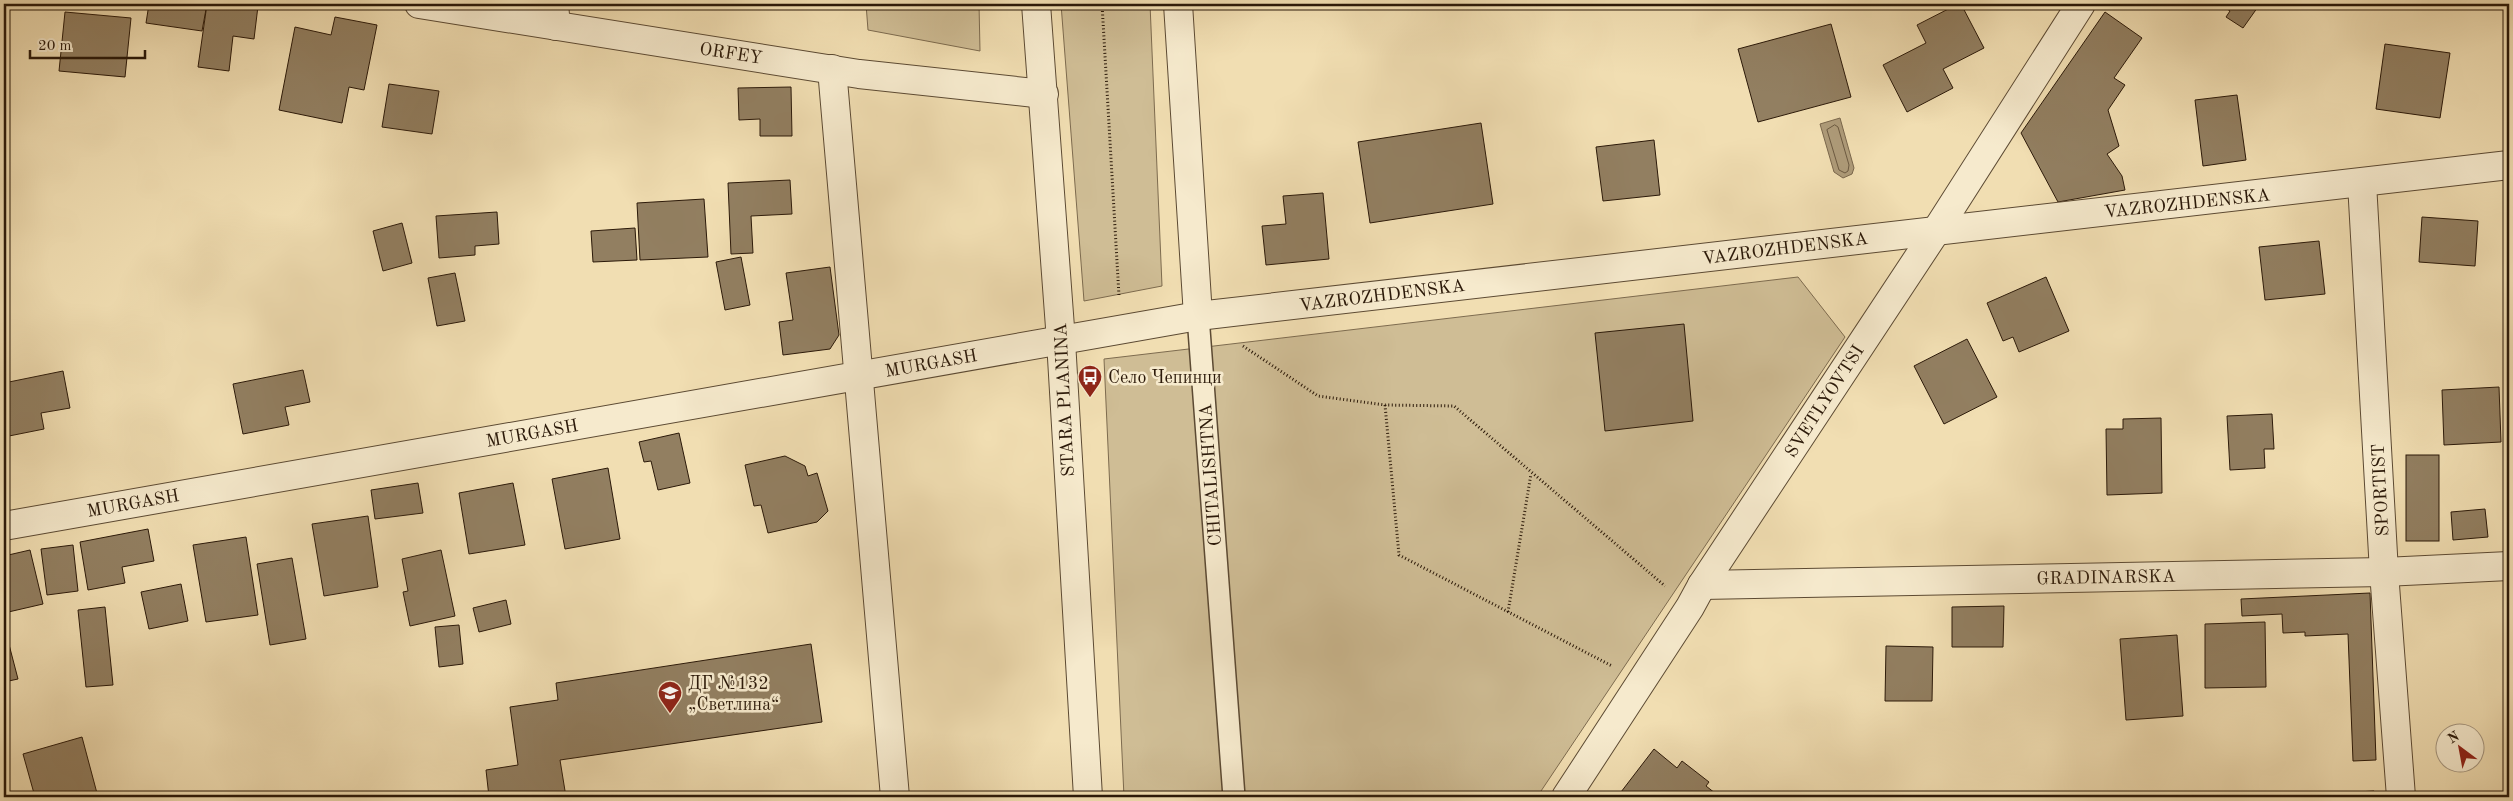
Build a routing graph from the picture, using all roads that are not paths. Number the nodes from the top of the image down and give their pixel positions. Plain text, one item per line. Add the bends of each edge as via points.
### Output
1 (418, 4) edge
2 (1036, 4) edge
3 (1178, 4) edge
4 (2081, 4) edge
5 (555, 15) edge
6 (832, 69) junction
7 (1044, 94) junction
8 (2509, 165) edge
9 (2362, 183) junction
10 (1936, 230) junction
11 (1198, 316) junction
12 (1061, 341) junction
13 (858, 376) junction
14 (4, 526) edge
15 (2509, 566) edge
16 (2384, 572) junction
17 (1696, 596) junction
18 (895, 797) edge
19 (1088, 797) edge
20 (1234, 797) edge
21 (1566, 797) edge
22 (2401, 797) edge

1 - 5 street, ORFEY
2 - 7 street, STARA PLANINA
3 - 11 street, CHITALISHTNA
4 - 10 street, SVETLYOVTSI
5 - 6 street, ORFEY
6 - 7 street, ORFEY
6 - 13 street
7 - 12 street, STARA PLANINA
8 - 9 street, VAZROZHDENSKA
9 - 10 street, VAZROZHDENSKA
9 - 16 street, SPORTIST
10 - 11 street, VAZROZHDENSKA
10 - 17 street, SVETLYOVTSI
11 - 12 street, VAZROZHDENSKA
11 - 20 lane, CHITALISHTNA
12 - 13 street, MURGASH
12 - 19 street, STARA PLANINA
13 - 14 street, MURGASH
13 - 18 street
15 - 16 street, GRADINARSKA
16 - 17 street, GRADINARSKA
16 - 22 street, SPORTIST
17 - 21 street, SVETLYOVTSI

